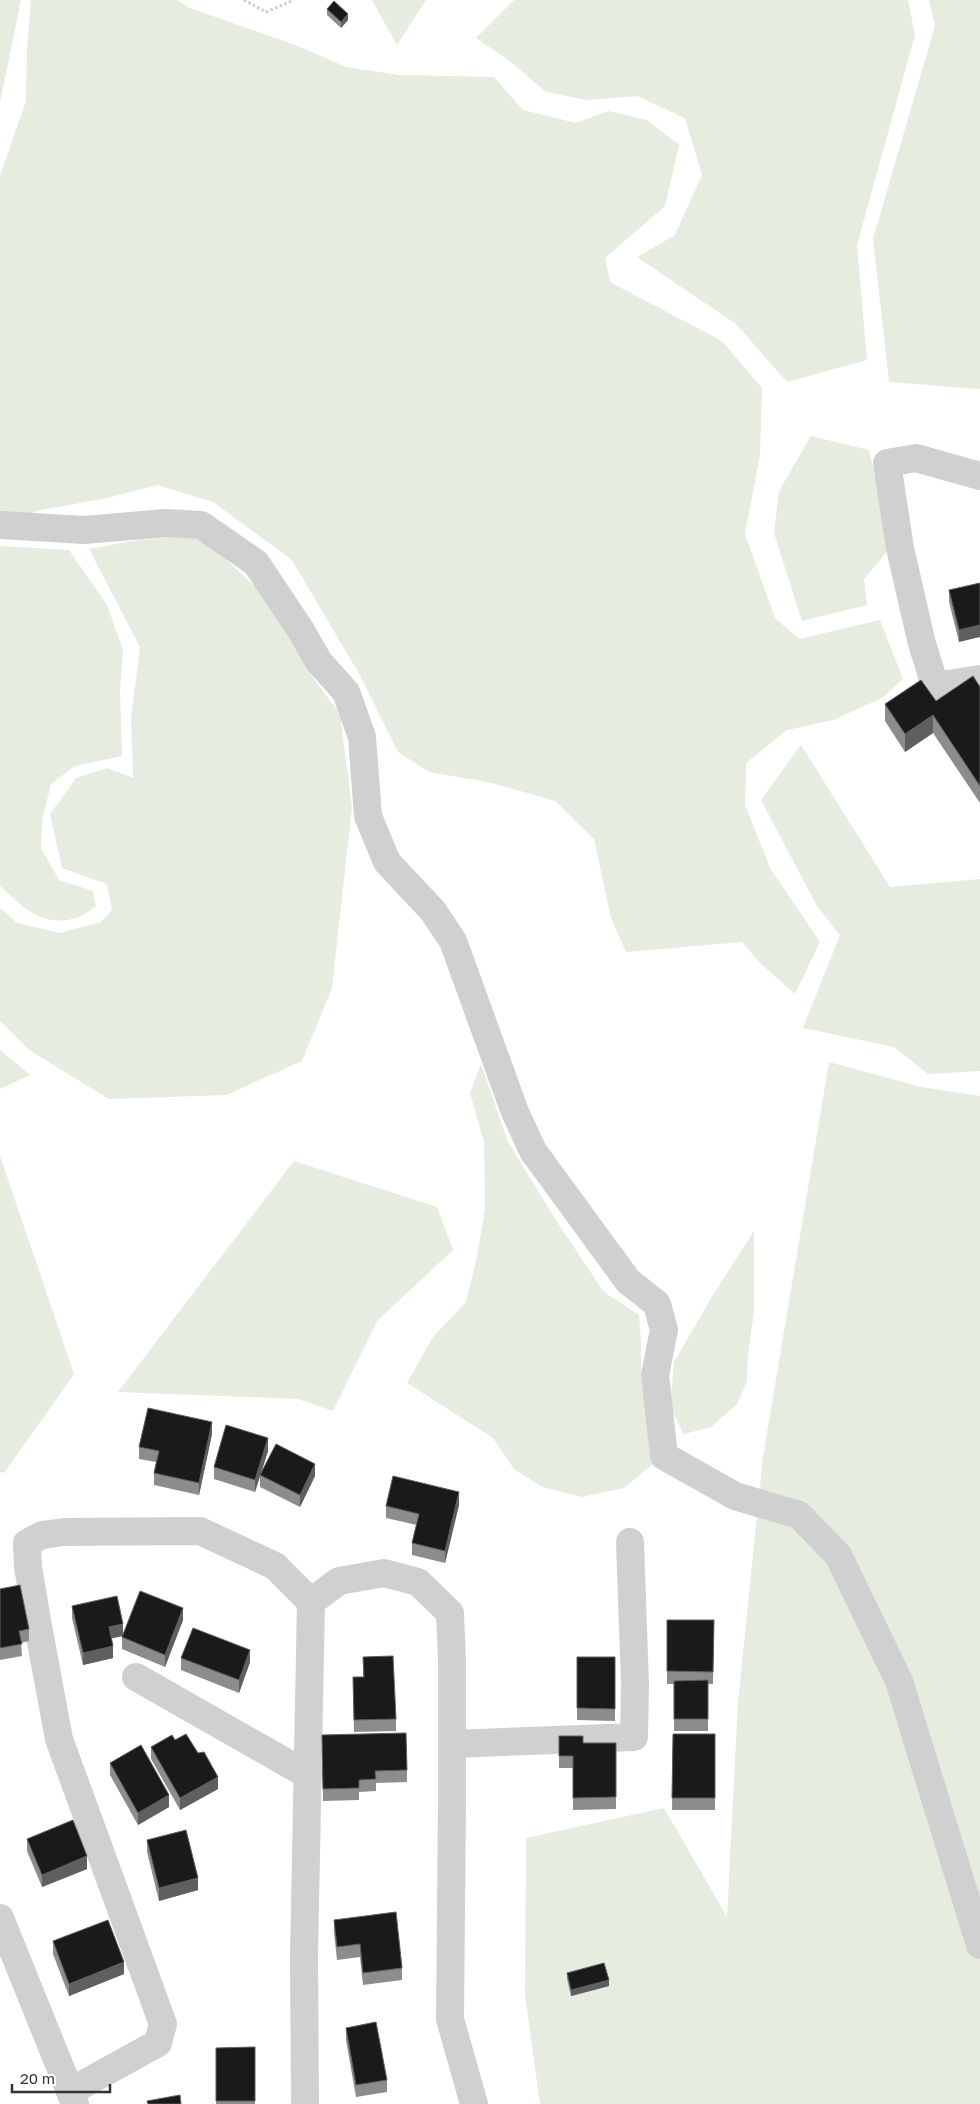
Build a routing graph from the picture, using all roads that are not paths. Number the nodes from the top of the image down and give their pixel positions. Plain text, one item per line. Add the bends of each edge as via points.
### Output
1 (980, 476) edge
2 (0, 525) edge
3 (980, 679) edge
4 (630, 1542) dead end
5 (311, 1602) junction
6 (136, 1677) dead end
7 (452, 1744) junction
8 (308, 1775) junction
9 (0, 1918) edge
10 (980, 1945) edge
11 (73, 2097) edge
12 (305, 2104) edge
13 (474, 2104) edge

1 - 3 street via 916,458 887,463 900,548 935,686
2 - 10 street via 84,530 166,523 201,525 256,563 319,662 346,692 362,737 368,816 387,862 433,911 453,941 515,1112 533,1151 628,1281 657,1304 664,1330 655,1375 664,1456 734,1496 799,1514 838,1555 899,1682
4 - 7 street via 634,1736
5 - 7 street via 339,1581 384,1573 418,1582 450,1613
5 - 8 street
5 - 11 street via 275,1566 200,1531 64,1532 42,1535 27,1543 28,1567 59,1740 163,2024 158,2044
6 - 8 street
7 - 13 street via 450,2019
8 - 12 street
9 - 11 street

